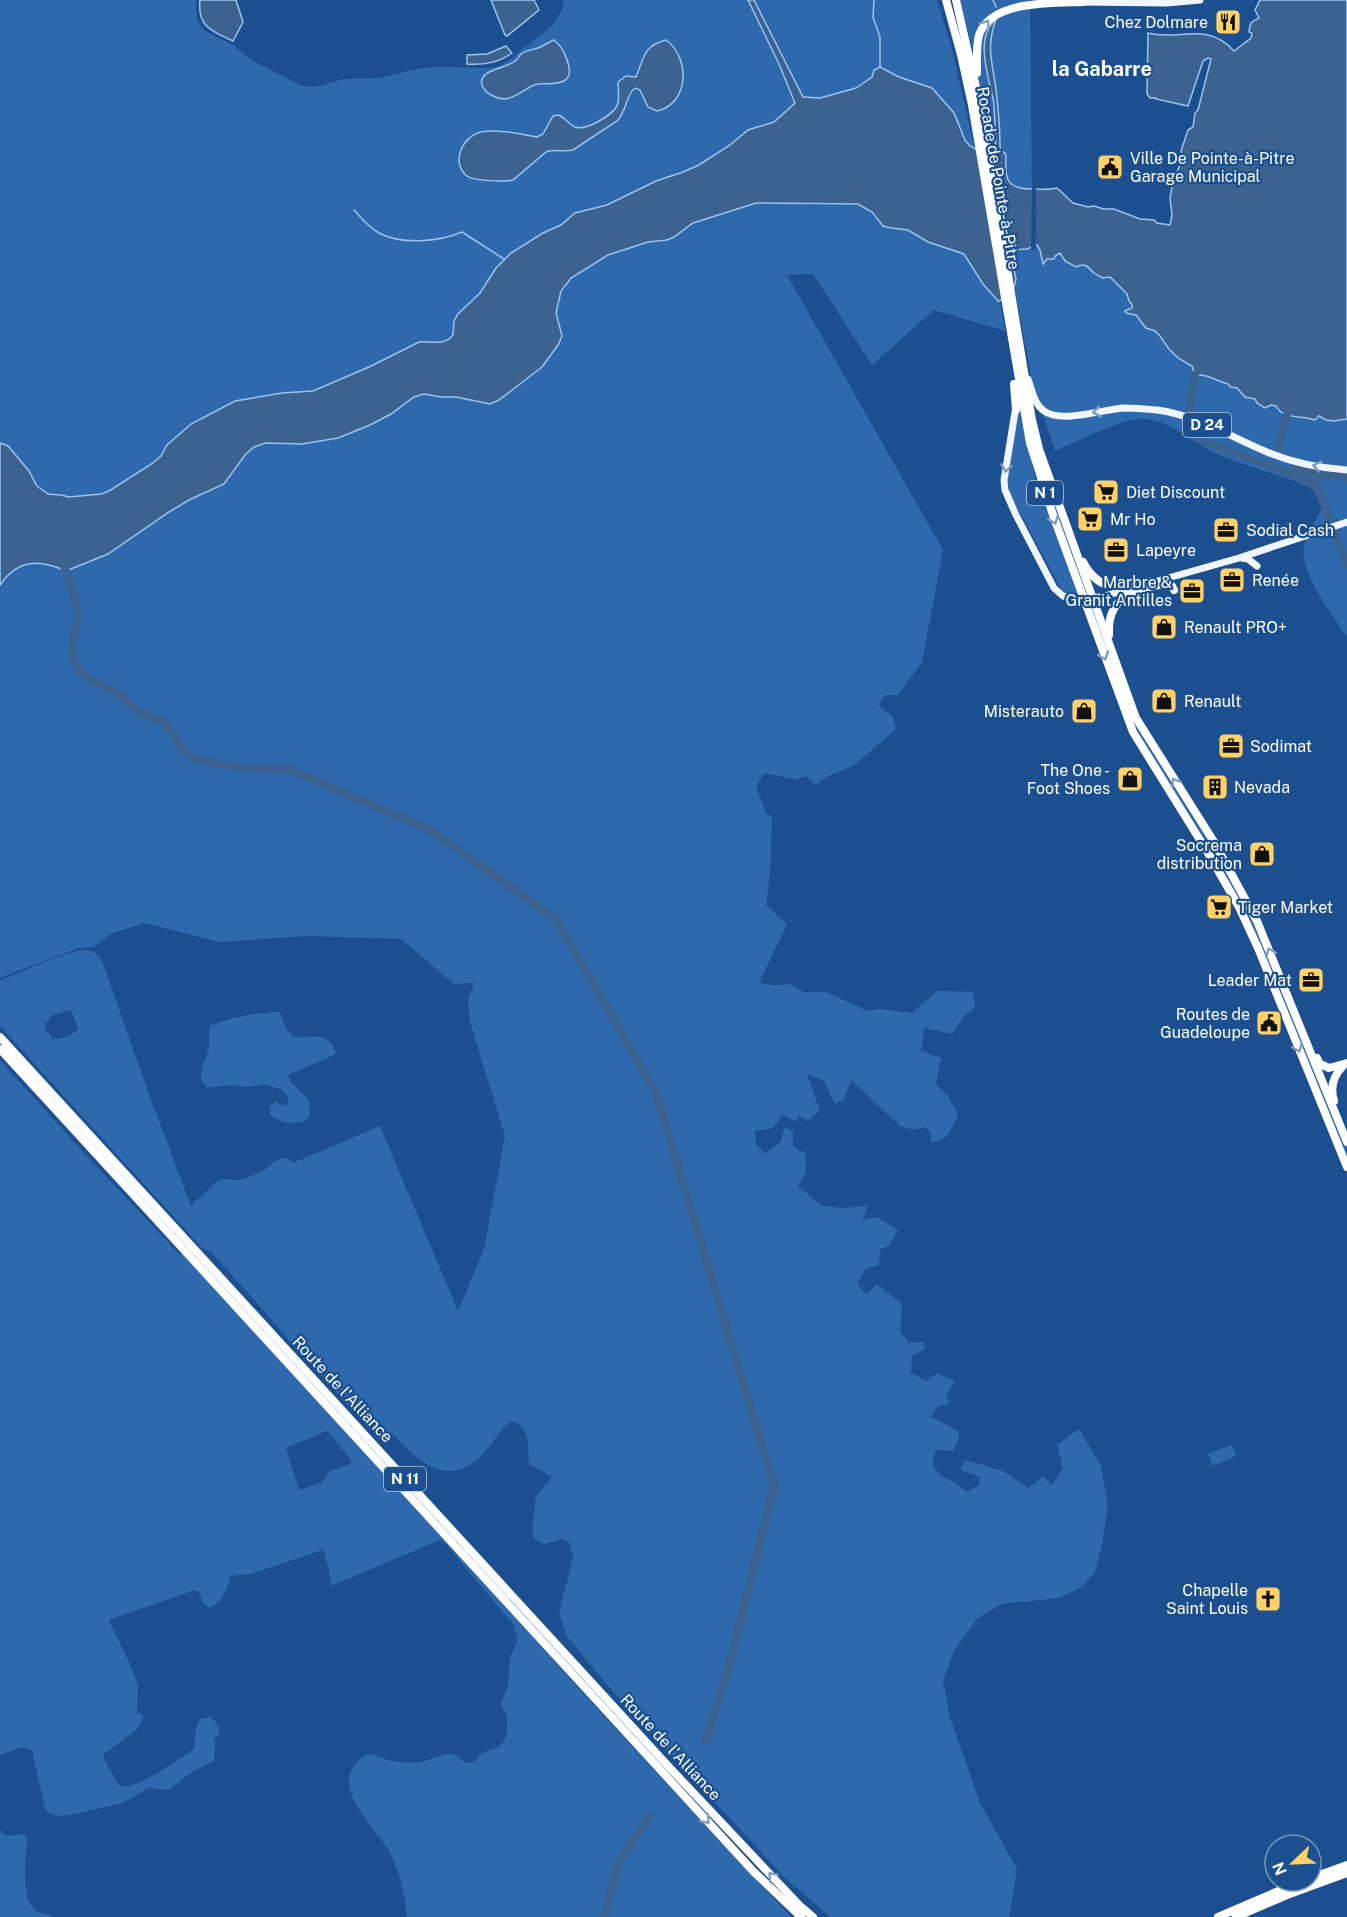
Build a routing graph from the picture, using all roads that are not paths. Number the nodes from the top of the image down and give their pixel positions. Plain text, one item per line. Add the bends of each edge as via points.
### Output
1 (946, 0) edge
2 (956, 0) edge
3 (1047, 0) edge
4 (1200, 0) edge
5 (1084, 2) junction
6 (975, 103) junction
7 (1011, 322) junction
8 (1019, 358) junction
9 (1016, 410) junction
10 (1347, 470) edge
11 (1058, 503) junction
12 (1347, 522) edge
13 (1239, 558) junction
14 (1257, 566) dead end
15 (1149, 580) dead end
16 (1174, 590) dead end
17 (1109, 642) junction
18 (1287, 992) junction
19 (0, 1037) edge
20 (0, 1049) edge
21 (1346, 1064) edge
22 (1347, 1142) edge
23 (1347, 1167) edge
24 (1347, 1865) edge
25 (1347, 1873) edge
26 (1323, 1874) edge
27 (1274, 1893) edge
28 (801, 1917) edge
29 (813, 1917) edge
30 (1218, 1917) edge
31 (1236, 1917) edge

1 - 6 highway, Rocade de Pointe-à-Pitre / N 1
2 - 6 highway, Rocade de Pointe-à-Pitre / N 1
3 - 5 main road
4 - 5 main road
6 -> 5 highway via 977,50 980,32 988,20 1002,10 1022,5
6 - 7 highway, Rocade de Pointe-à-Pitre / N 1
7 - 8 highway, Rocade de Pointe-à-Pitre / N 1
7 - 9 highway
8 - 9 main road
10 -> 8 main road, D 24 via 1287,459 1196,421 1157,410 1125,408 1052,415 1038,406
8 - 11 highway, N 1 via 1039,449
8 -> 23 highway, N 1 via 1026,423 1036,466 1127,719 1239,907
9 -> 13 main road, bridge via 1005,490 1054,588 1063,596 1101,597
11 - 15 highway via 1093,576 1116,588
11 - 17 highway, N 1
12 - 13 main road
13 - 14 main road
16 - 17 highway via 1164,584 1122,599 1110,618
18 -> 17 highway, N 1 via 1237,883 1137,718
18 - 21 highway via 1320,1064 1329,1068
18 - 22 highway, N 1
29 -> 19 highway, Route de l'Alliance / N 11 via 669,1767
20 -> 28 highway, Route de l'Alliance / N 11 via 753,1871
21 - 22 highway via 1334,1077 1332,1093
24 - 26 highway
25 - 31 highway
27 - 30 highway

